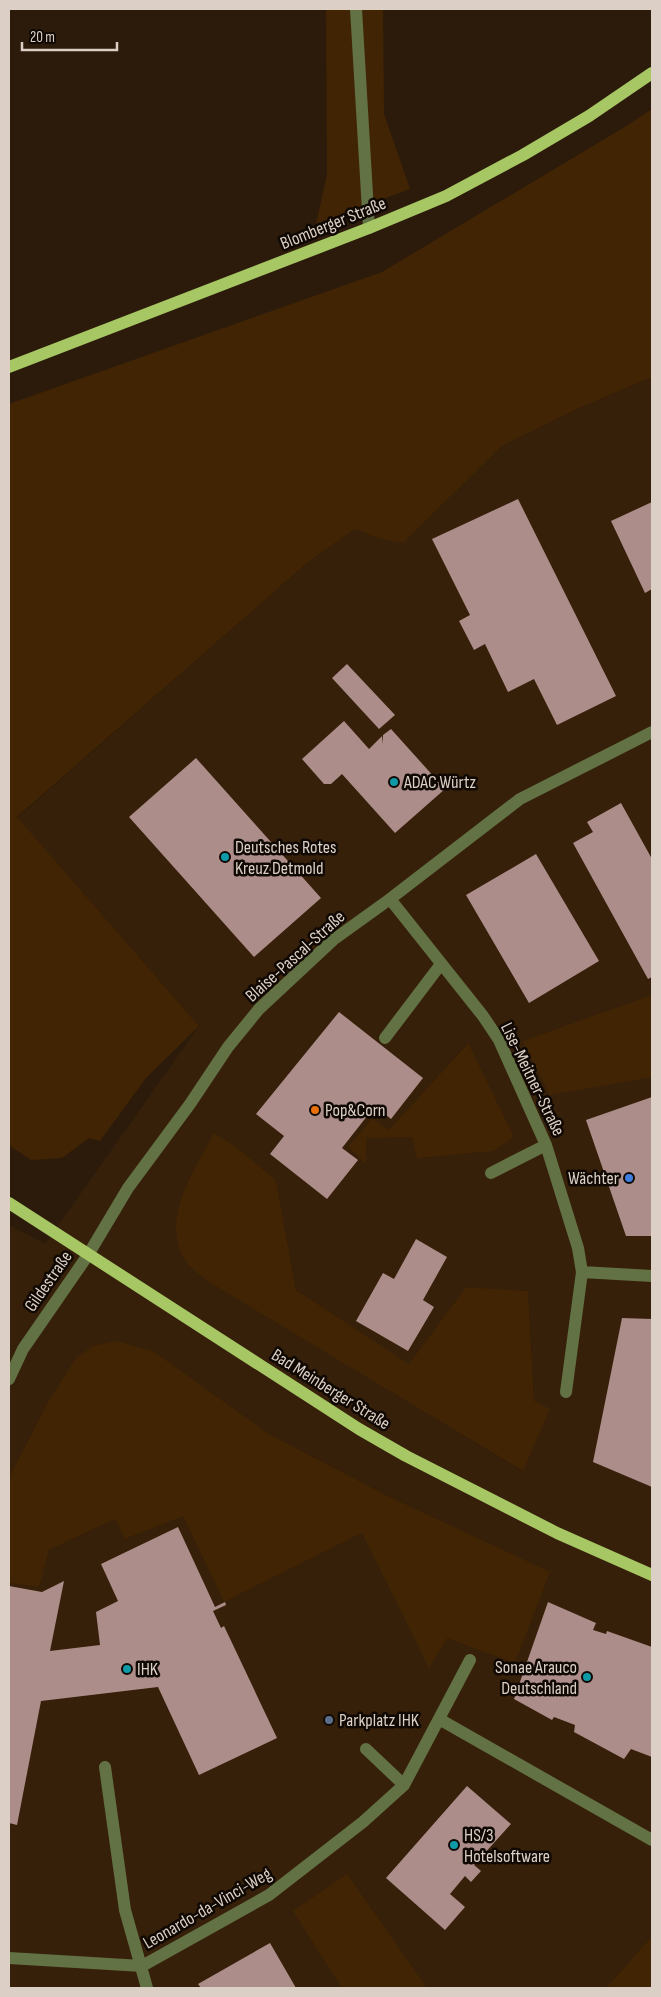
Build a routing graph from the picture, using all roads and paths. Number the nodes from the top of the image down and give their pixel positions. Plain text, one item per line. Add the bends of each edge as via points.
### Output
1 (356, 9) edge
2 (652, 73) edge
3 (369, 228) junction
4 (9, 366) edge
5 (652, 732) edge
6 (390, 899) junction
7 (441, 964) junction
8 (386, 1038) dead end
9 (546, 1145) junction
10 (491, 1173) dead end
11 (9, 1204) edge
12 (88, 1254) junction
13 (582, 1272) junction
14 (652, 1276) edge
15 (9, 1379) edge
16 (566, 1392) dead end
17 (652, 1575) edge
18 (470, 1660) dead end
19 (439, 1719) junction
20 (366, 1749) dead end
21 (105, 1767) dead end
22 (404, 1785) junction
23 (652, 1840) edge
24 (9, 1958) edge
25 (142, 1966) junction
26 (147, 1988) edge

1 - 3 street
2 - 3 main road, Blomberger Straße via 523,155 446,196
3 - 4 main road, Blomberger Straße
5 - 6 street, Blaise-Pascal-Straße via 520,799
6 - 7 street, Lise-Meitner-Straße
6 - 12 street, Blaise-Pascal-Straße via 333,940 259,1010 228,1047 128,1188
7 - 8 street
7 - 9 street, Lise-Meitner-Straße via 498,1040
9 - 10 street
9 - 13 street, Lise-Meitner-Straße via 578,1248
11 - 12 main road, Bad Meinberger Straße
12 - 15 street, Gildestraße via 23,1349
12 - 17 main road, Bad Meinberger Straße via 406,1456 558,1533
13 - 14 street
13 - 16 street, Lise-Meitner-Straße
18 - 19 street, Leonardo-da-Vinci-Weg
19 - 22 street, Leonardo-da-Vinci-Weg
19 - 23 street
20 - 22 street
21 - 25 street via 125,1910
22 - 25 street, Leonardo-da-Vinci-Weg via 363,1822 268,1895
24 - 25 street, Leonardo-da-Vinci-Weg
25 - 26 street

